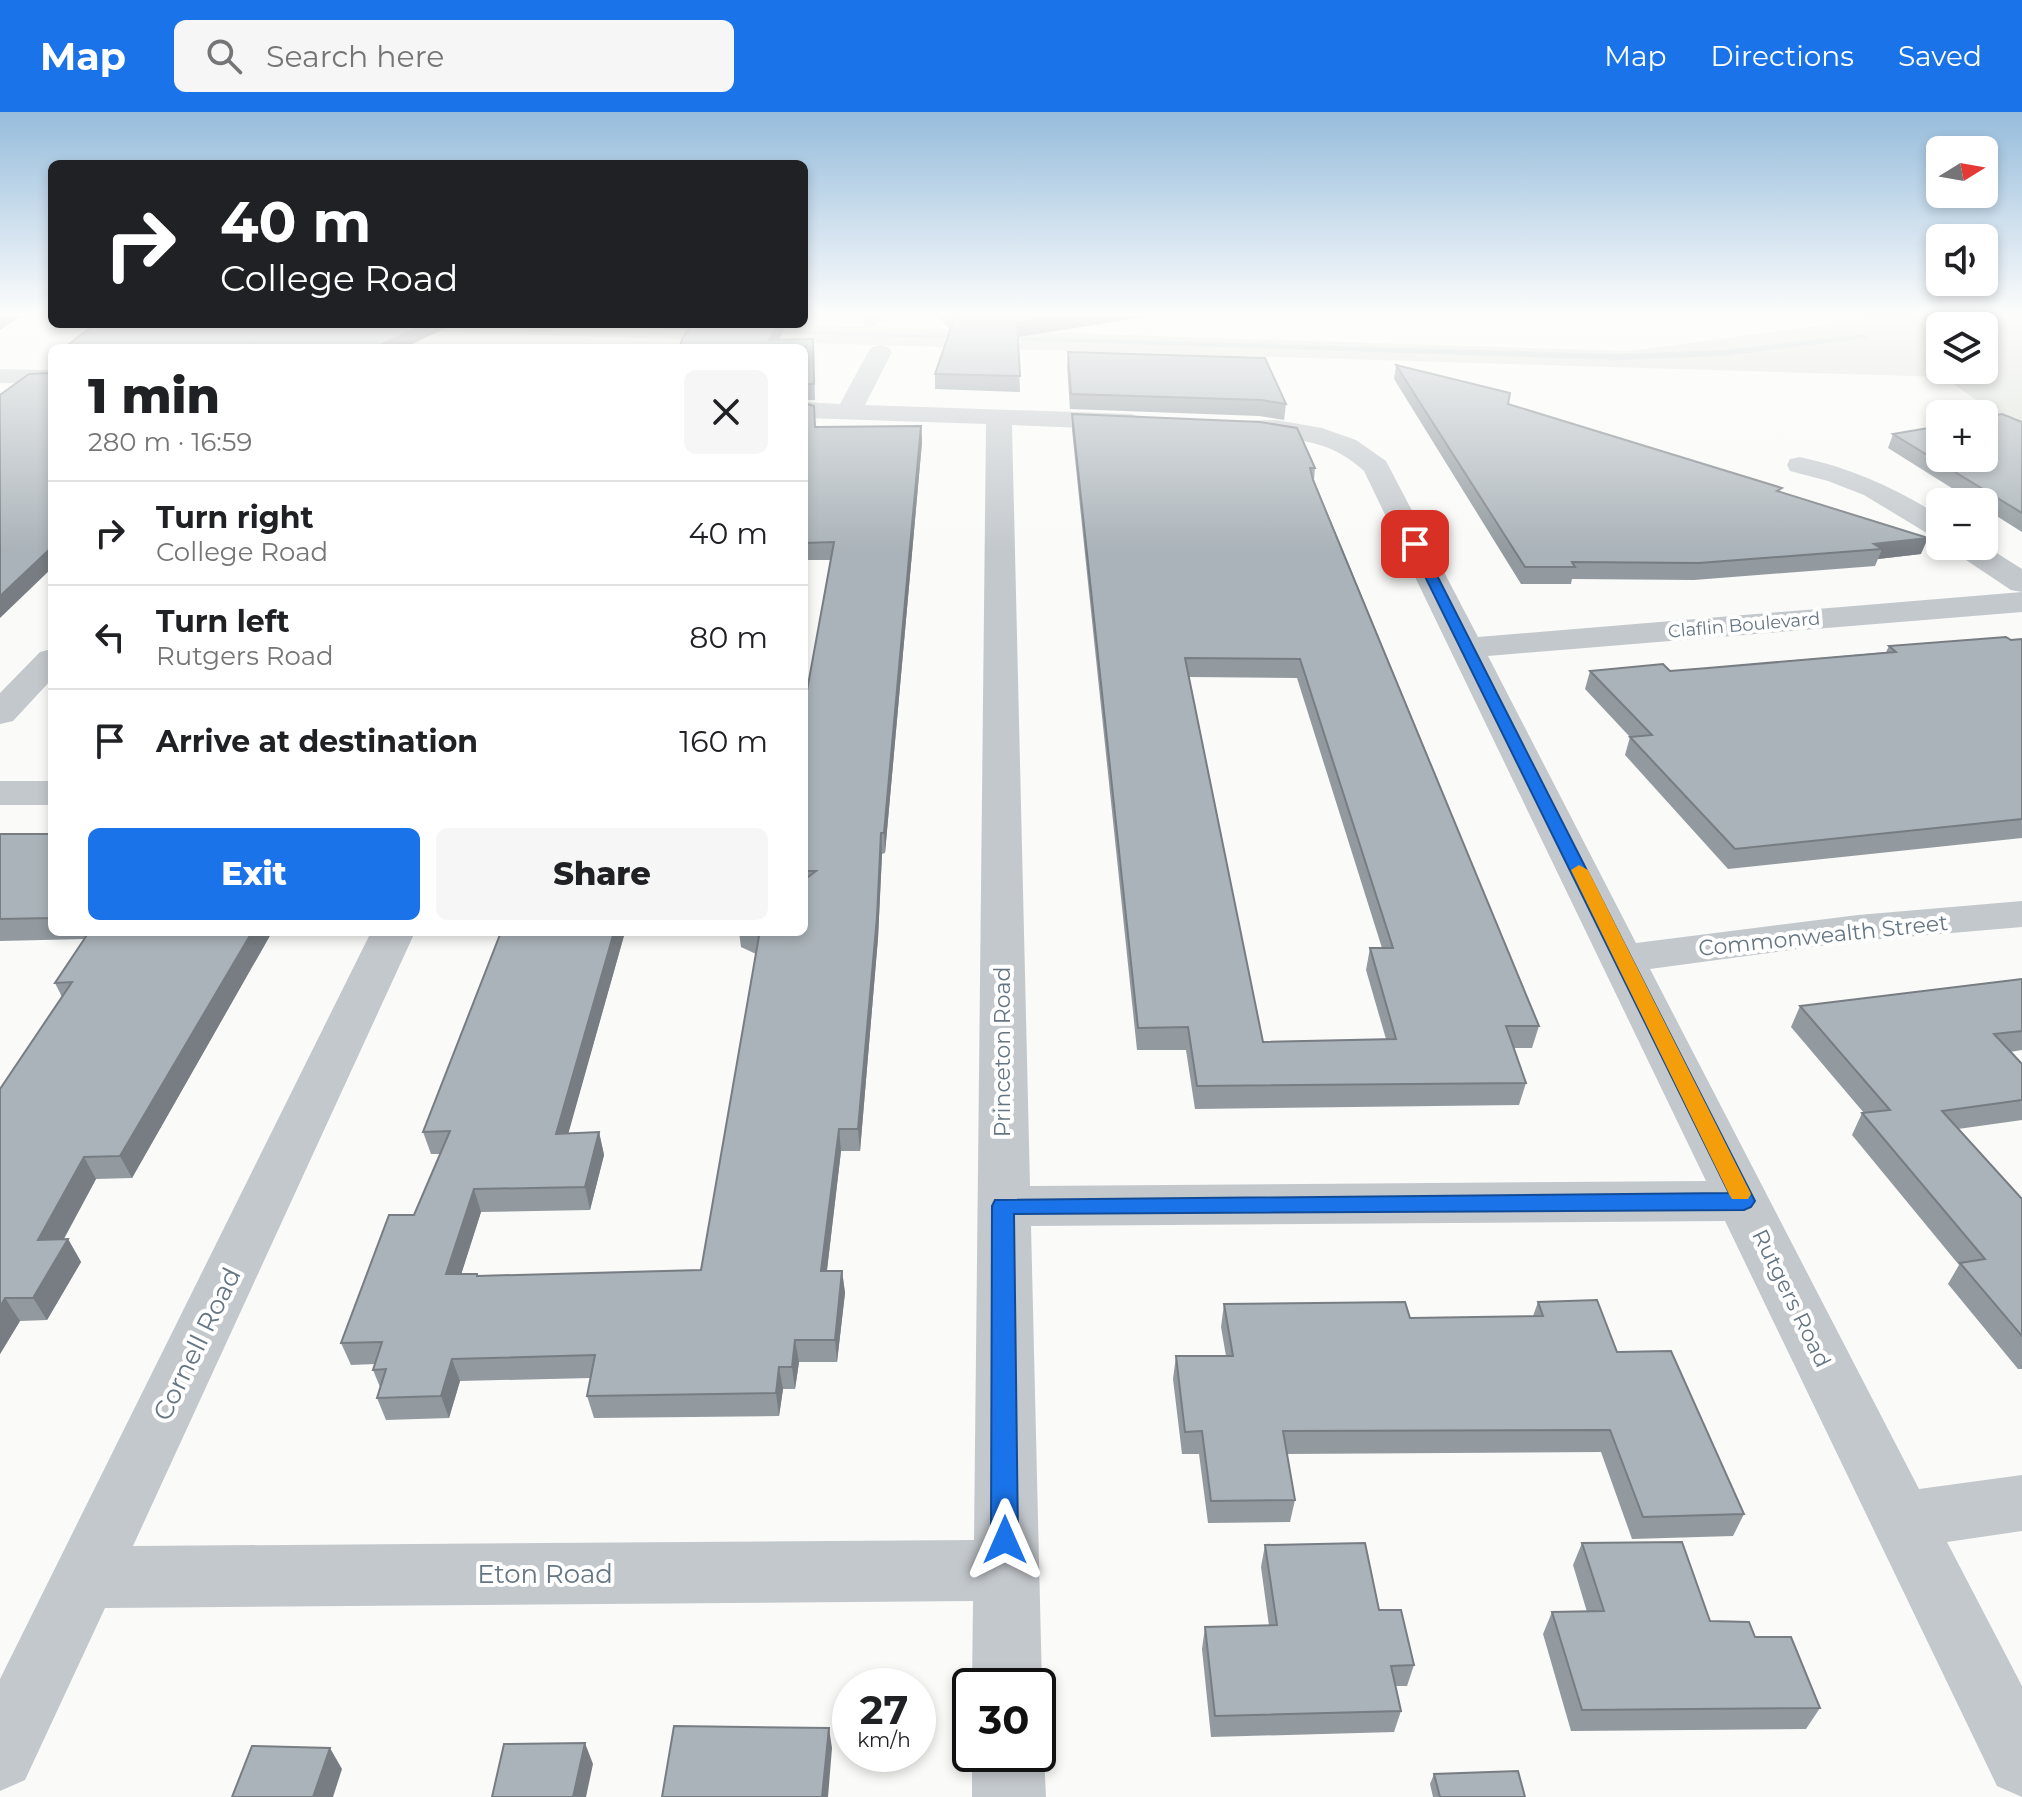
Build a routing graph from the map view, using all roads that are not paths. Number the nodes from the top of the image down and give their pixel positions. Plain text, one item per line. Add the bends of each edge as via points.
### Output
1 (858, 395) edge
2 (808, 410) edge
3 (849, 411) junction
4 (999, 417) junction
5 (1152, 423) edge
6 (1213, 425) edge
7 (1800, 465) dead end
8 (1926, 521) edge
9 (1987, 560) edge
10 (2022, 583) edge
11 (2022, 602) edge
12 (1467, 648) junction
13 (48, 663) edge
14 (0, 713) edge
15 (0, 793) edge
16 (48, 793) edge
17 (2022, 914) edge
18 (391, 936) edge
19 (1624, 958) junction
20 (1744, 1201) junction
21 (1003, 1206) junction
22 (2022, 1503) edge
23 (1902, 1520) junction
24 (1005, 1570) junction
25 (85, 1577) junction
26 (1007, 1668) edge
27 (0, 1755) edge
28 (2022, 1761) edge
29 (1008, 1772) edge
30 (1009, 1797) edge

1 - 3 street
2 - 3 street
3 - 4 street
4 - 5 street
4 - 21 street, Princeton Road
6 - 12 street, Rutgers Road via 1316,434 1363,453 1376,467
7 - 8 street via 1859,482
9 - 10 street
11 - 12 street, Claflin Boulevard
12 - 19 street, Rutgers Road
13 - 14 street
15 - 16 street
17 - 19 street, Commonwealth Street via 1858,928
18 - 25 street, Cornell Road
19 - 20 street, Rutgers Road
20 - 21 street
20 - 23 street, Rutgers Road
21 - 24 street, Princeton Road
22 - 23 street
23 - 28 street, Rutgers Road
24 - 25 street, Eton Road
24 - 26 street, Princeton Road
25 - 27 street, Cornell Road
29 - 30 street

